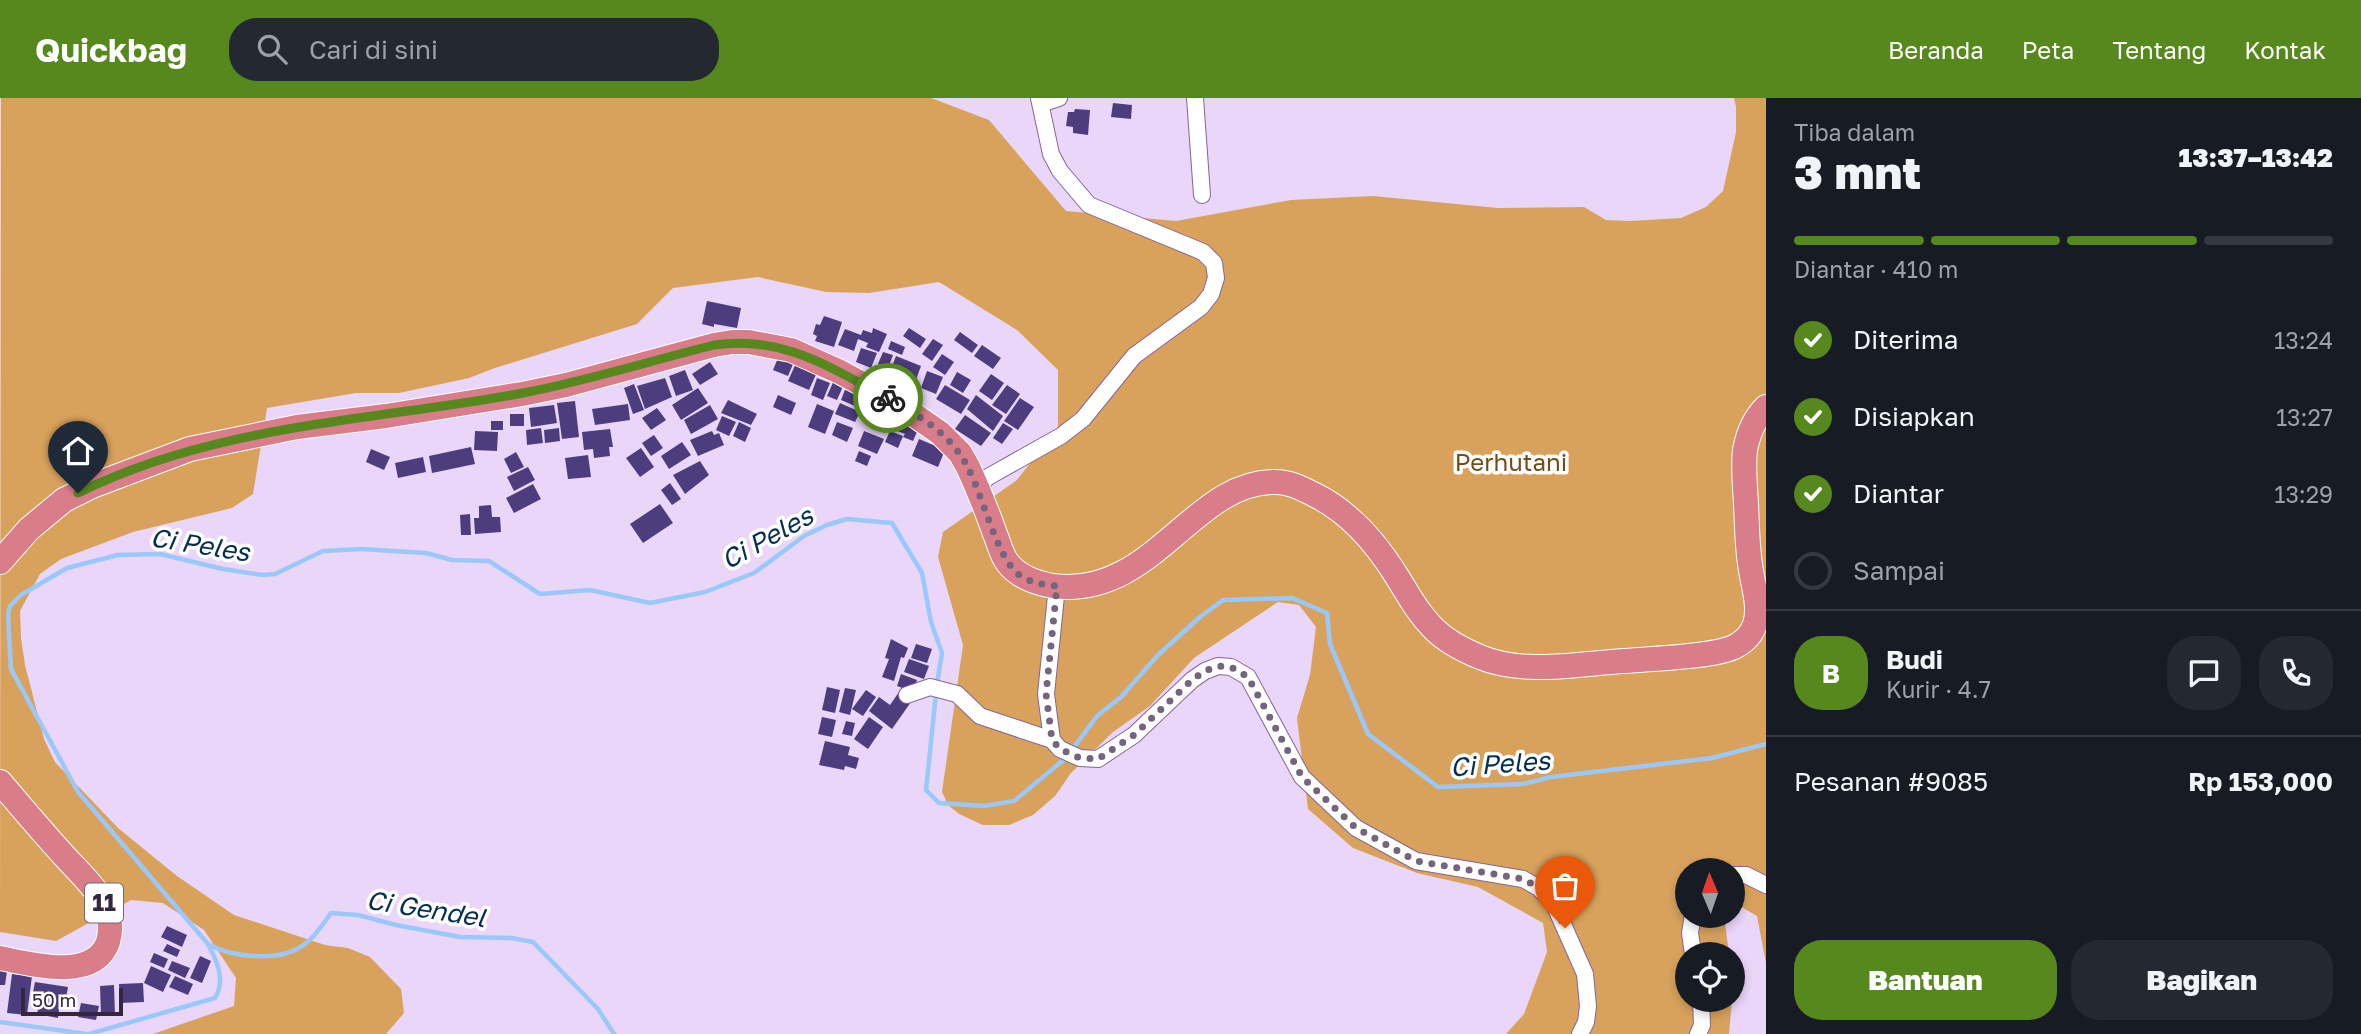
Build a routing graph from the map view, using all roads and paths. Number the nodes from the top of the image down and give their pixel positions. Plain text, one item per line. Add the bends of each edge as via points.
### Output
1 (1059, 98) edge
2 (1195, 98) edge
3 (1040, 101) edge
4 (1202, 195) dead end
5 (1766, 407) edge
6 (977, 487) junction
7 (0, 562) edge
8 (1057, 586) junction
9 (907, 695) dead end
10 (1056, 745) junction
11 (0, 782) edge
12 (1745, 876) edge
13 (1766, 885) edge
14 (0, 958) edge
15 (1702, 1012) edge
16 (1580, 1034) edge
17 (1698, 1034) edge

1 - 3 street
2 - 4 street
3 - 6 street via 1051,154 1089,205 1203,252 1214,263 1216,278 1201,307 1134,356 1083,419
5 - 8 highway via 1755,421 1745,449 1756,622 1745,640 1724,651 1559,666 1482,658 1434,629 1359,528 1341,512 1299,487 1276,482 1231,492 1134,566 1093,584
6 - 7 highway via 960,453 897,403 791,350 732,342 522,394 297,427 190,449 64,500 29,528
6 - 8 highway via 1005,559 1022,577
8 - 10 street via 1046,694
9 - 10 street via 930,687 957,694 980,716
10 - 16 street via 1080,758 1098,759 1134,735 1205,671 1231,667 1248,677 1302,777 1356,828 1416,861 1523,879 1539,888 1554,904 1585,974 1588,1006
11 - 14 highway, 11 via 94,889 107,911 110,929 106,947 78,967
12 - 13 street
15 - 17 street

